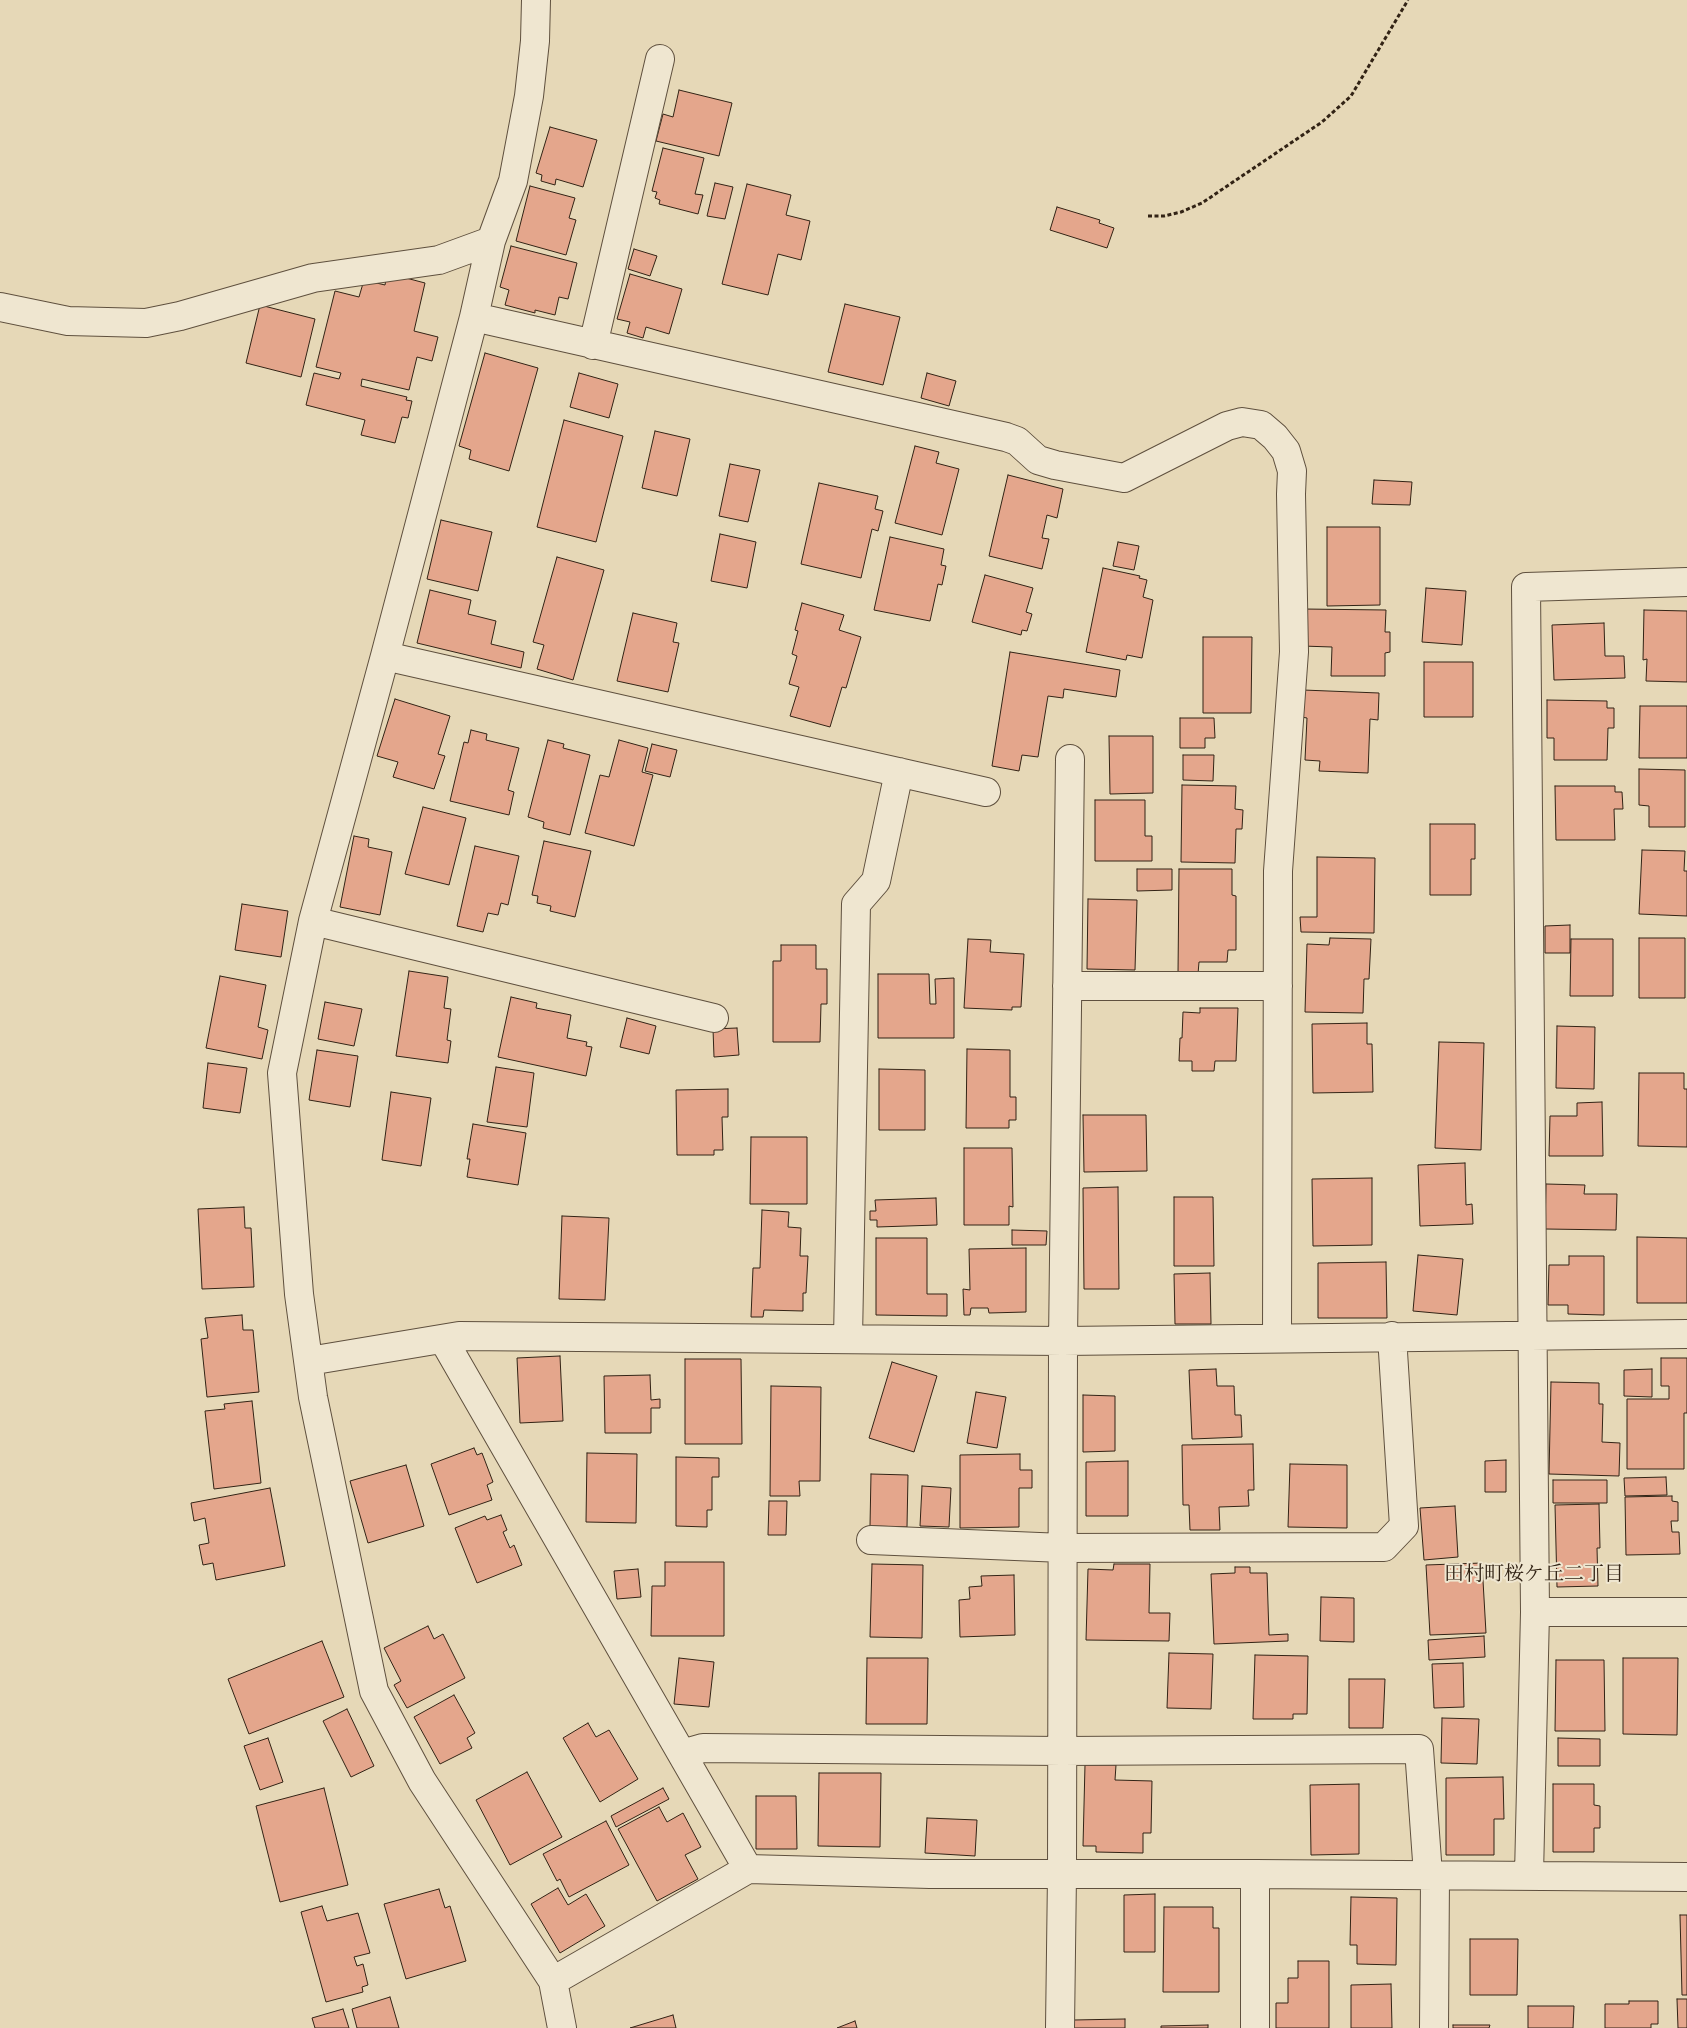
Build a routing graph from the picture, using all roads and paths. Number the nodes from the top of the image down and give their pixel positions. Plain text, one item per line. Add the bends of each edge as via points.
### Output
1 (536, 0) edge
2 (1408, 0) edge
3 (660, 59) dead end
4 (1148, 216) dead end
5 (491, 241) junction
6 (0, 308) edge
7 (474, 317) junction
8 (592, 345) junction
9 (1687, 582) edge
10 (385, 656) junction
11 (1070, 759) dead end
12 (899, 772) junction
13 (986, 792) dead end
14 (313, 921) junction
15 (1067, 986) junction
16 (1278, 986) junction
17 (714, 1018) dead end
18 (1687, 1334) edge
19 (1392, 1336) junction
20 (1532, 1336) junction
21 (1277, 1338) junction
22 (443, 1339) junction
23 (848, 1339) junction
24 (1063, 1341) junction
25 (309, 1362) junction
26 (871, 1540) dead end
27 (1063, 1548) junction
28 (1535, 1612) junction
29 (1687, 1612) edge
30 (1062, 1751) junction
31 (682, 1754) junction
32 (748, 1869) junction
33 (1062, 1874) junction
34 (1255, 1874) junction
35 (1529, 1875) junction
36 (1431, 1876) junction
37 (1687, 1877) edge
38 (553, 1981) junction
39 (562, 2028) edge
40 (1060, 2028) edge
41 (1255, 2028) edge
42 (1434, 2028) edge

1 - 5 street via 529,96 513,181
2 - 4 path via 1351,96 1322,122 1202,202 1181,212
3 - 8 street
5 - 6 street via 439,260 313,278 146,323 68,321
5 - 7 street
7 - 8 street
7 - 10 street
8 - 16 street via 1006,437 1017,441 1038,460 1124,478 1227,426 1242,422 1261,426 1275,437 1286,451 1292,471 1294,652 1278,871
9 - 20 street via 1526,587
10 - 12 street
10 - 14 street
11 - 15 street
12 - 13 street
12 - 23 street via 876,881 856,904
14 - 17 street
14 - 25 street via 282,1074 299,1294
15 - 16 street
15 - 24 street
16 - 21 street
18 - 20 street
19 - 20 street
19 - 21 street
19 - 27 street via 1404,1526 1384,1547
20 - 28 street
21 - 24 street
22 - 23 street via 469,1336
22 - 25 street
22 - 31 street
23 - 24 street
24 - 27 street
25 - 38 street via 313,1397 374,1691 422,1781
26 - 27 street
27 - 30 street
28 - 29 street
28 - 35 street
30 - 31 street via 703,1748
30 - 33 street
30 - 36 street via 1420,1749
31 - 32 street
32 - 33 street
32 - 38 street
33 - 34 street
33 - 40 street
34 - 36 street
34 - 41 street
35 - 36 street
35 - 37 street
36 - 42 street
38 - 39 street

